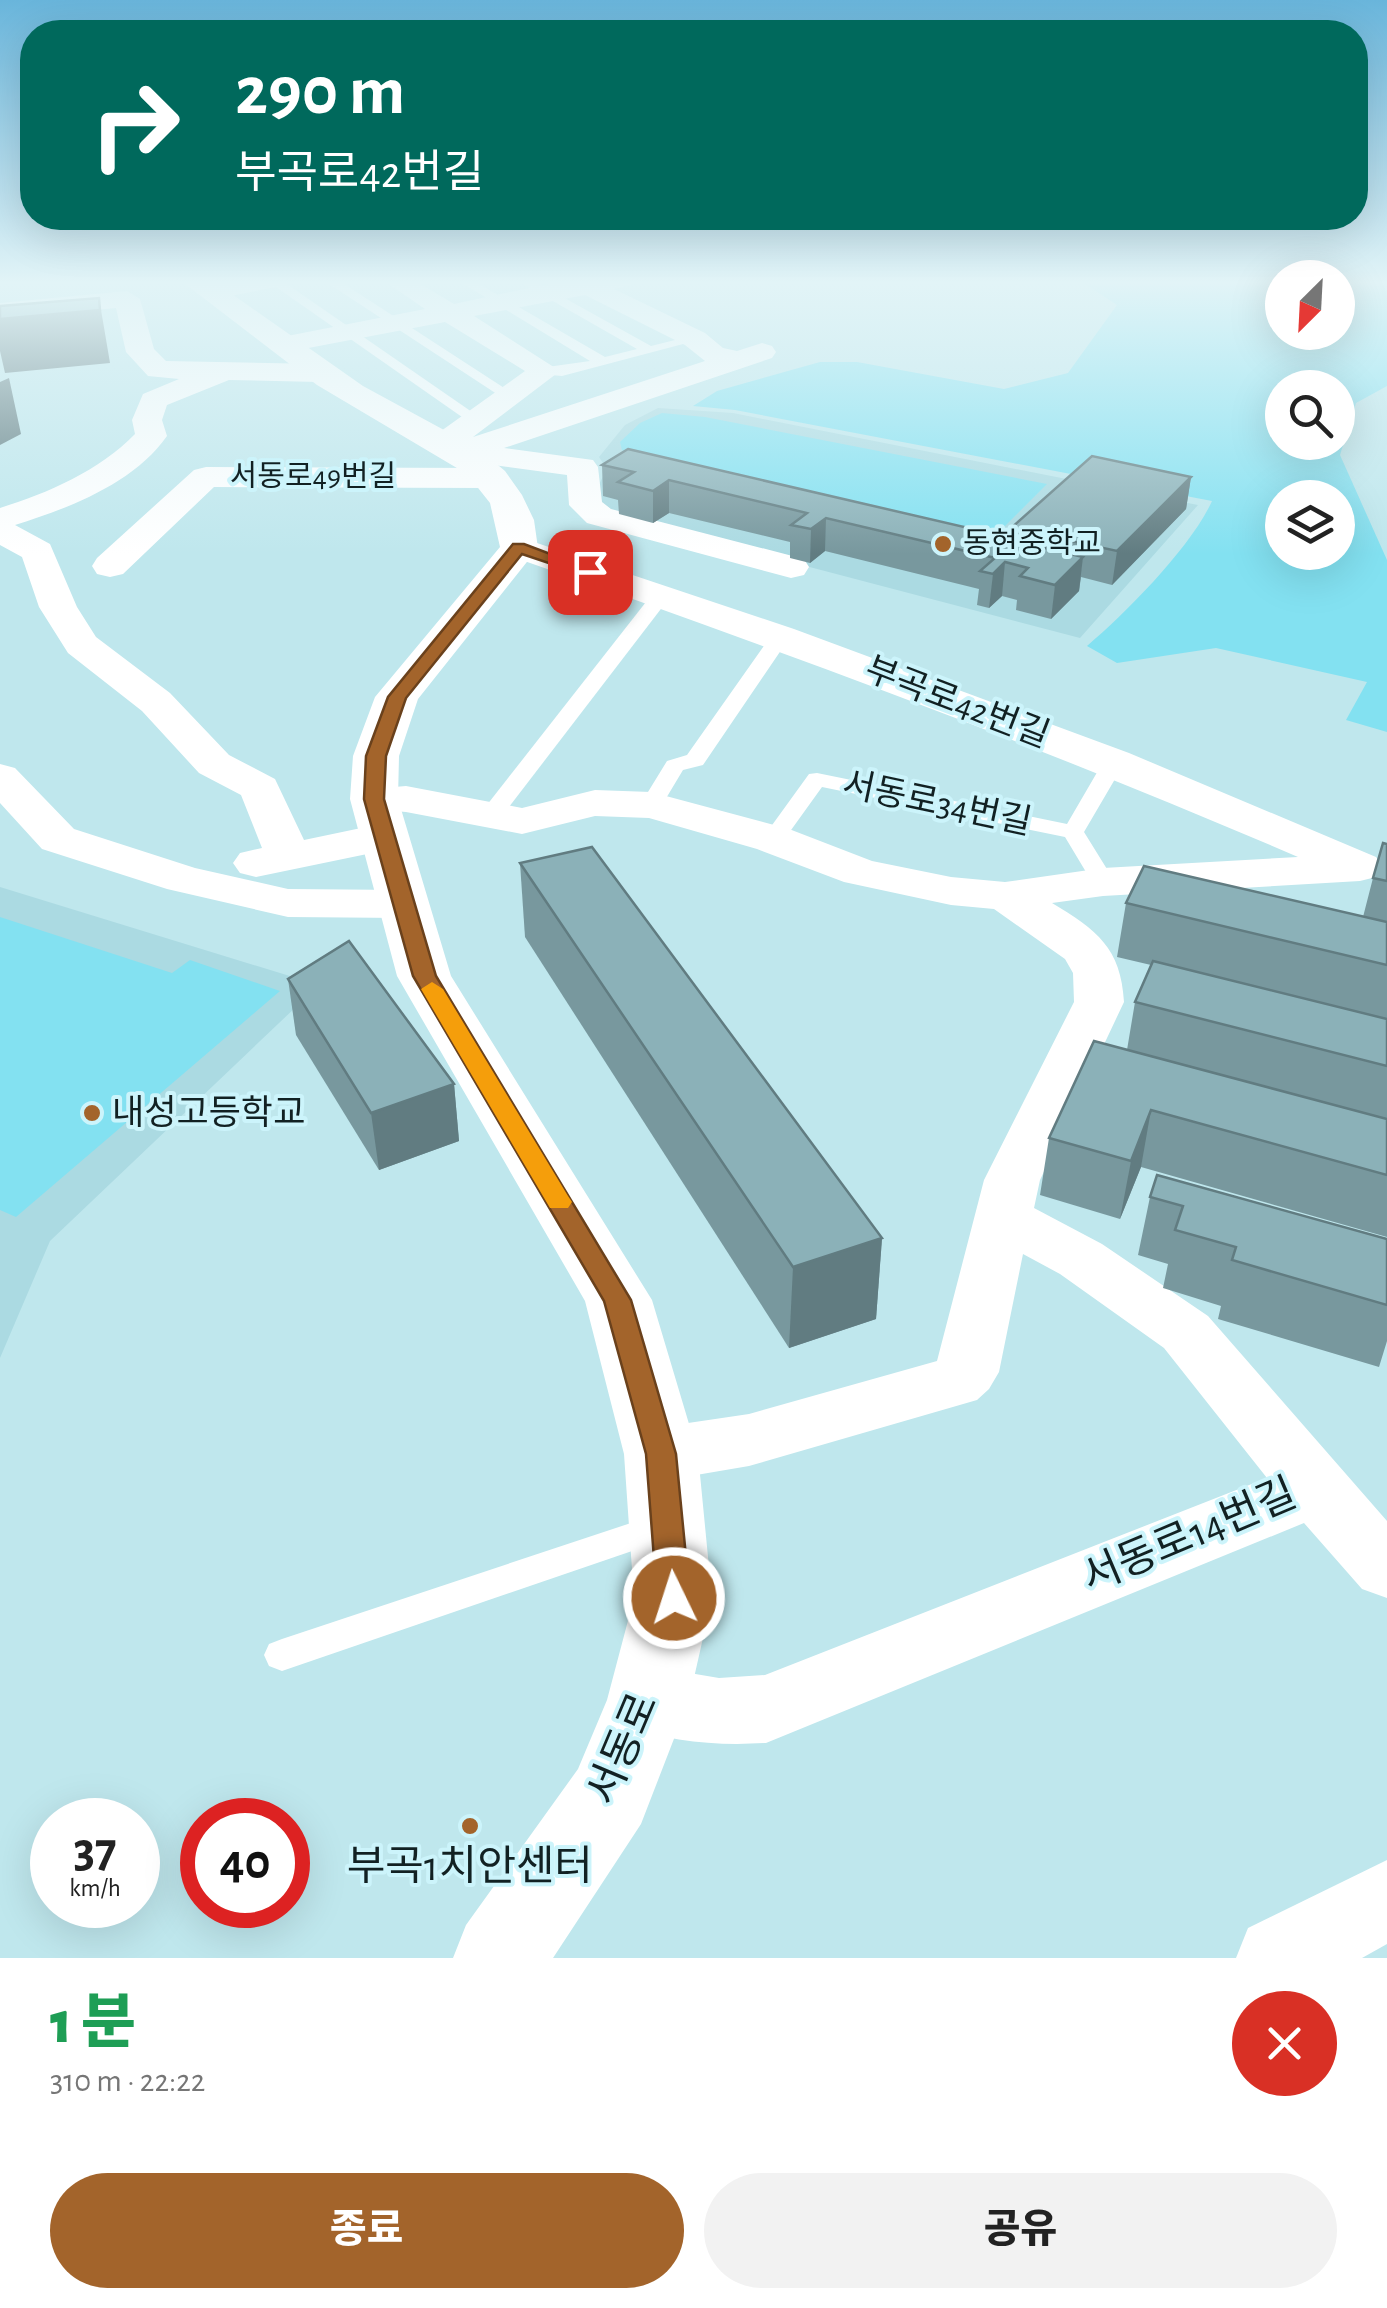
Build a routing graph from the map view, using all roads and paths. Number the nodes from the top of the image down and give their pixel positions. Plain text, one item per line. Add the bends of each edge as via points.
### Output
1 (224, 371) edge
2 (338, 371) edge
3 (471, 371) edge
4 (543, 371) edge
5 (704, 371) edge
6 (511, 397) junction
7 (651, 405) dead end
8 (468, 449) junction
9 (582, 467) junction
10 (0, 519) edge
11 (0, 530) edge
12 (519, 548) junction
13 (110, 566) dead end
14 (791, 567) dead end
15 (660, 597) junction
16 (780, 637) junction
17 (1114, 762) junction
18 (0, 777) edge
19 (651, 805) junction
20 (491, 816) junction
21 (379, 818) junction
22 (1073, 832) junction
23 (772, 839) junction
24 (289, 856) junction
25 (1374, 872) edge
26 (183, 879) junction
27 (1104, 882) junction
28 (1005, 896) junction
29 (403, 904) junction
30 (1001, 1216) junction
31 (661, 1454) junction
32 (1313, 1486) junction
33 (668, 1524) junction
34 (1387, 1568) edge
35 (282, 1655) dead end
36 (648, 1700) junction
37 (1387, 1900) edge
38 (499, 1958) edge
39 (1278, 1958) edge

1 - 10 street via 154,400 147,420 151,436 135,456
2 - 8 street via 377,410
3 - 6 lane
4 - 6 street
5 - 8 street
6 - 8 street
7 - 9 street via 610,426
8 - 9 street
8 - 12 street via 518,520
8 - 13 street, 서동로49번길 via 206,477
9 - 14 street via 586,505 598,516
11 - 24 street via 38,551 58,608 82,645 156,702 214,764 260,788
12 - 15 street, 부곡로42번길
12 - 21 street, 서동로 via 397,697 376,756
15 - 16 street, 부곡로42번길
15 - 20 lane
16 - 17 street, 부곡로42번길
16 - 19 lane via 695,760 675,766
17 - 22 lane, 서동로34번길
17 - 25 street, 부곡로42번길
18 - 26 street via 58,839
19 - 20 street, 서동로34번길 via 596,804 522,821
19 - 23 street, 서동로34번길
20 - 21 street, 서동로34번길 via 406,799
21 - 24 street, 서동로34번길
21 - 29 street, 서동로
22 - 23 lane, 서동로34번길 via 817,778
22 - 27 lane, 서동로34번길
23 - 28 street, 서동로34번길 via 860,872
24 - 26 street, 서동로34번길
25 - 27 street, 서동로34번길
26 - 29 street via 288,903
27 - 28 street, 서동로34번길
28 - 30 street via 1079,948 1097,969 1099,1002
29 - 31 street, 서동로 via 424,976 618,1300
30 - 31 street via 967,1372 954,1383 749,1440
30 - 32 street, 서동로14번길 via 1081,1259 1186,1332
31 - 33 street, 서동로
32 - 34 street
32 - 36 street, 서동로14번길 via 766,1708 719,1712
33 - 35 lane
33 - 36 street, 서동로 via 674,1598
36 - 38 street, 서동로 via 611,1795
37 - 39 street

